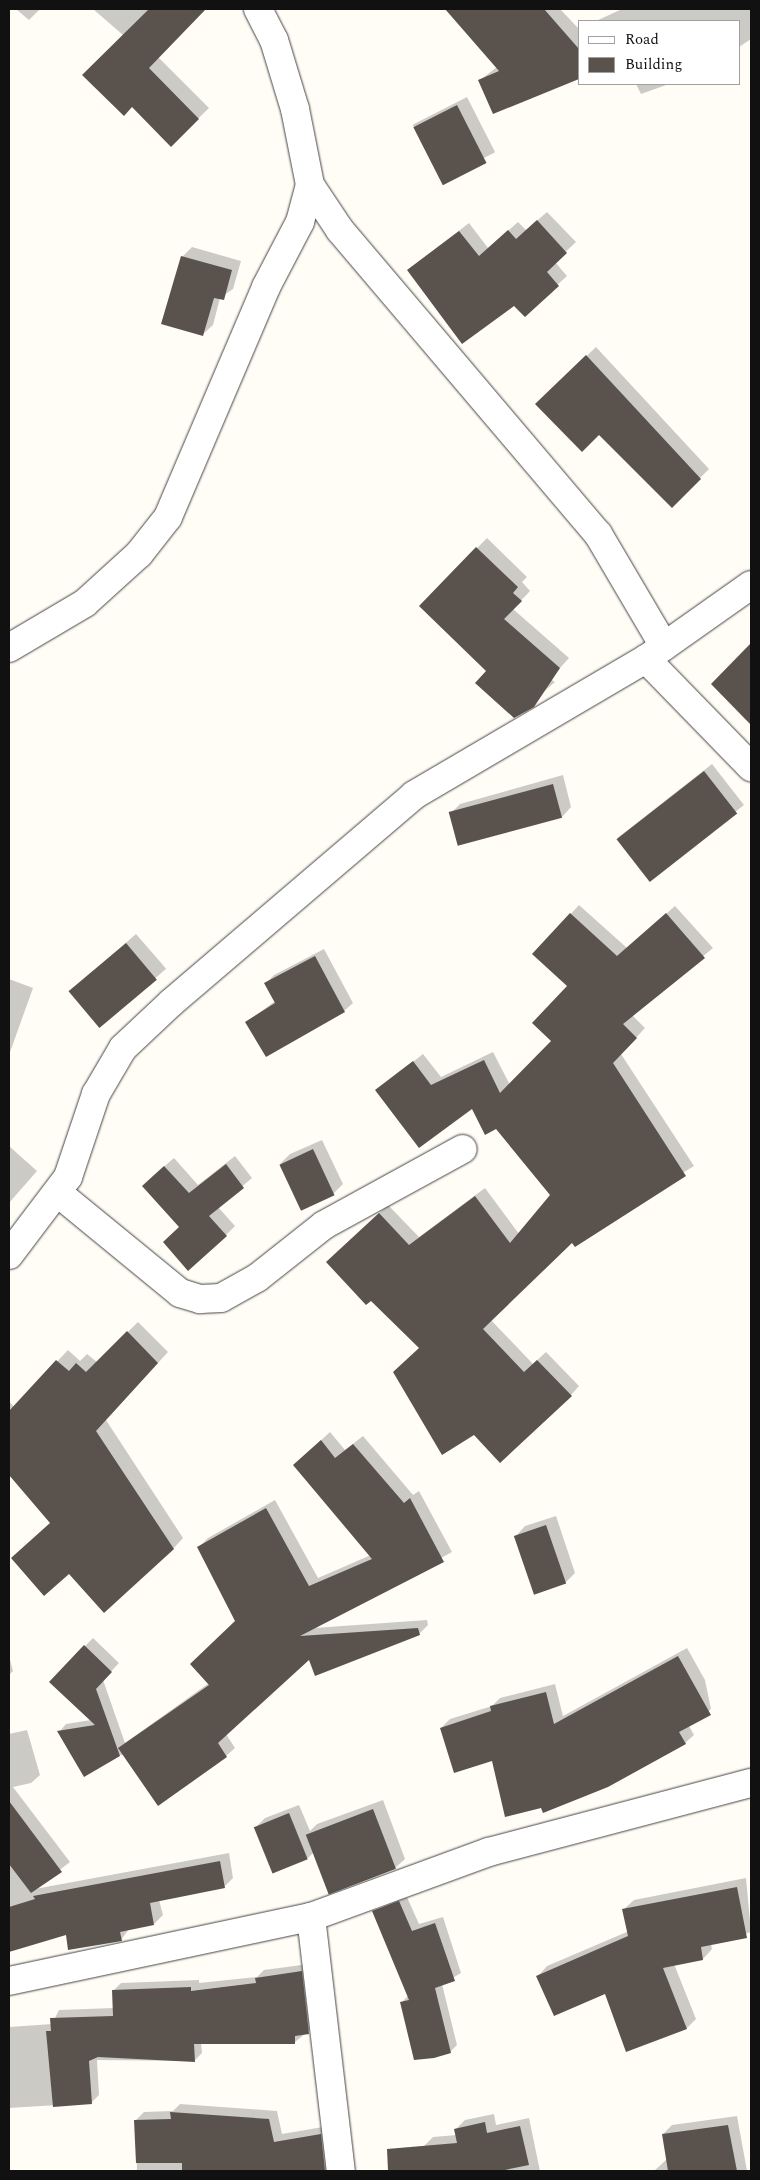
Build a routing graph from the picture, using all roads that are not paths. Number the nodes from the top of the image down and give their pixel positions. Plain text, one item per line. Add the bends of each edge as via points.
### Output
1 (258, 9) edge
2 (310, 185) junction
3 (751, 585) edge
4 (9, 648) edge
5 (655, 653) junction
6 (751, 767) edge
7 (463, 1149) dead end
8 (58, 1193) junction
9 (9, 1255) edge
10 (751, 1783) edge
11 (311, 1917) junction
12 (9, 1980) edge
13 (341, 2171) edge

1 - 2 street via 274,40 290,91
2 - 4 street via 300,222 266,287 168,516 139,554 85,603
2 - 5 street via 340,230 598,534
3 - 5 street
5 - 6 street
5 - 8 street via 414,795 172,1002 123,1048 96,1094
7 - 8 street via 324,1224 257,1278 221,1298 200,1299 180,1292
8 - 9 street
10 - 11 street via 489,1852
11 - 12 street
11 - 13 street

